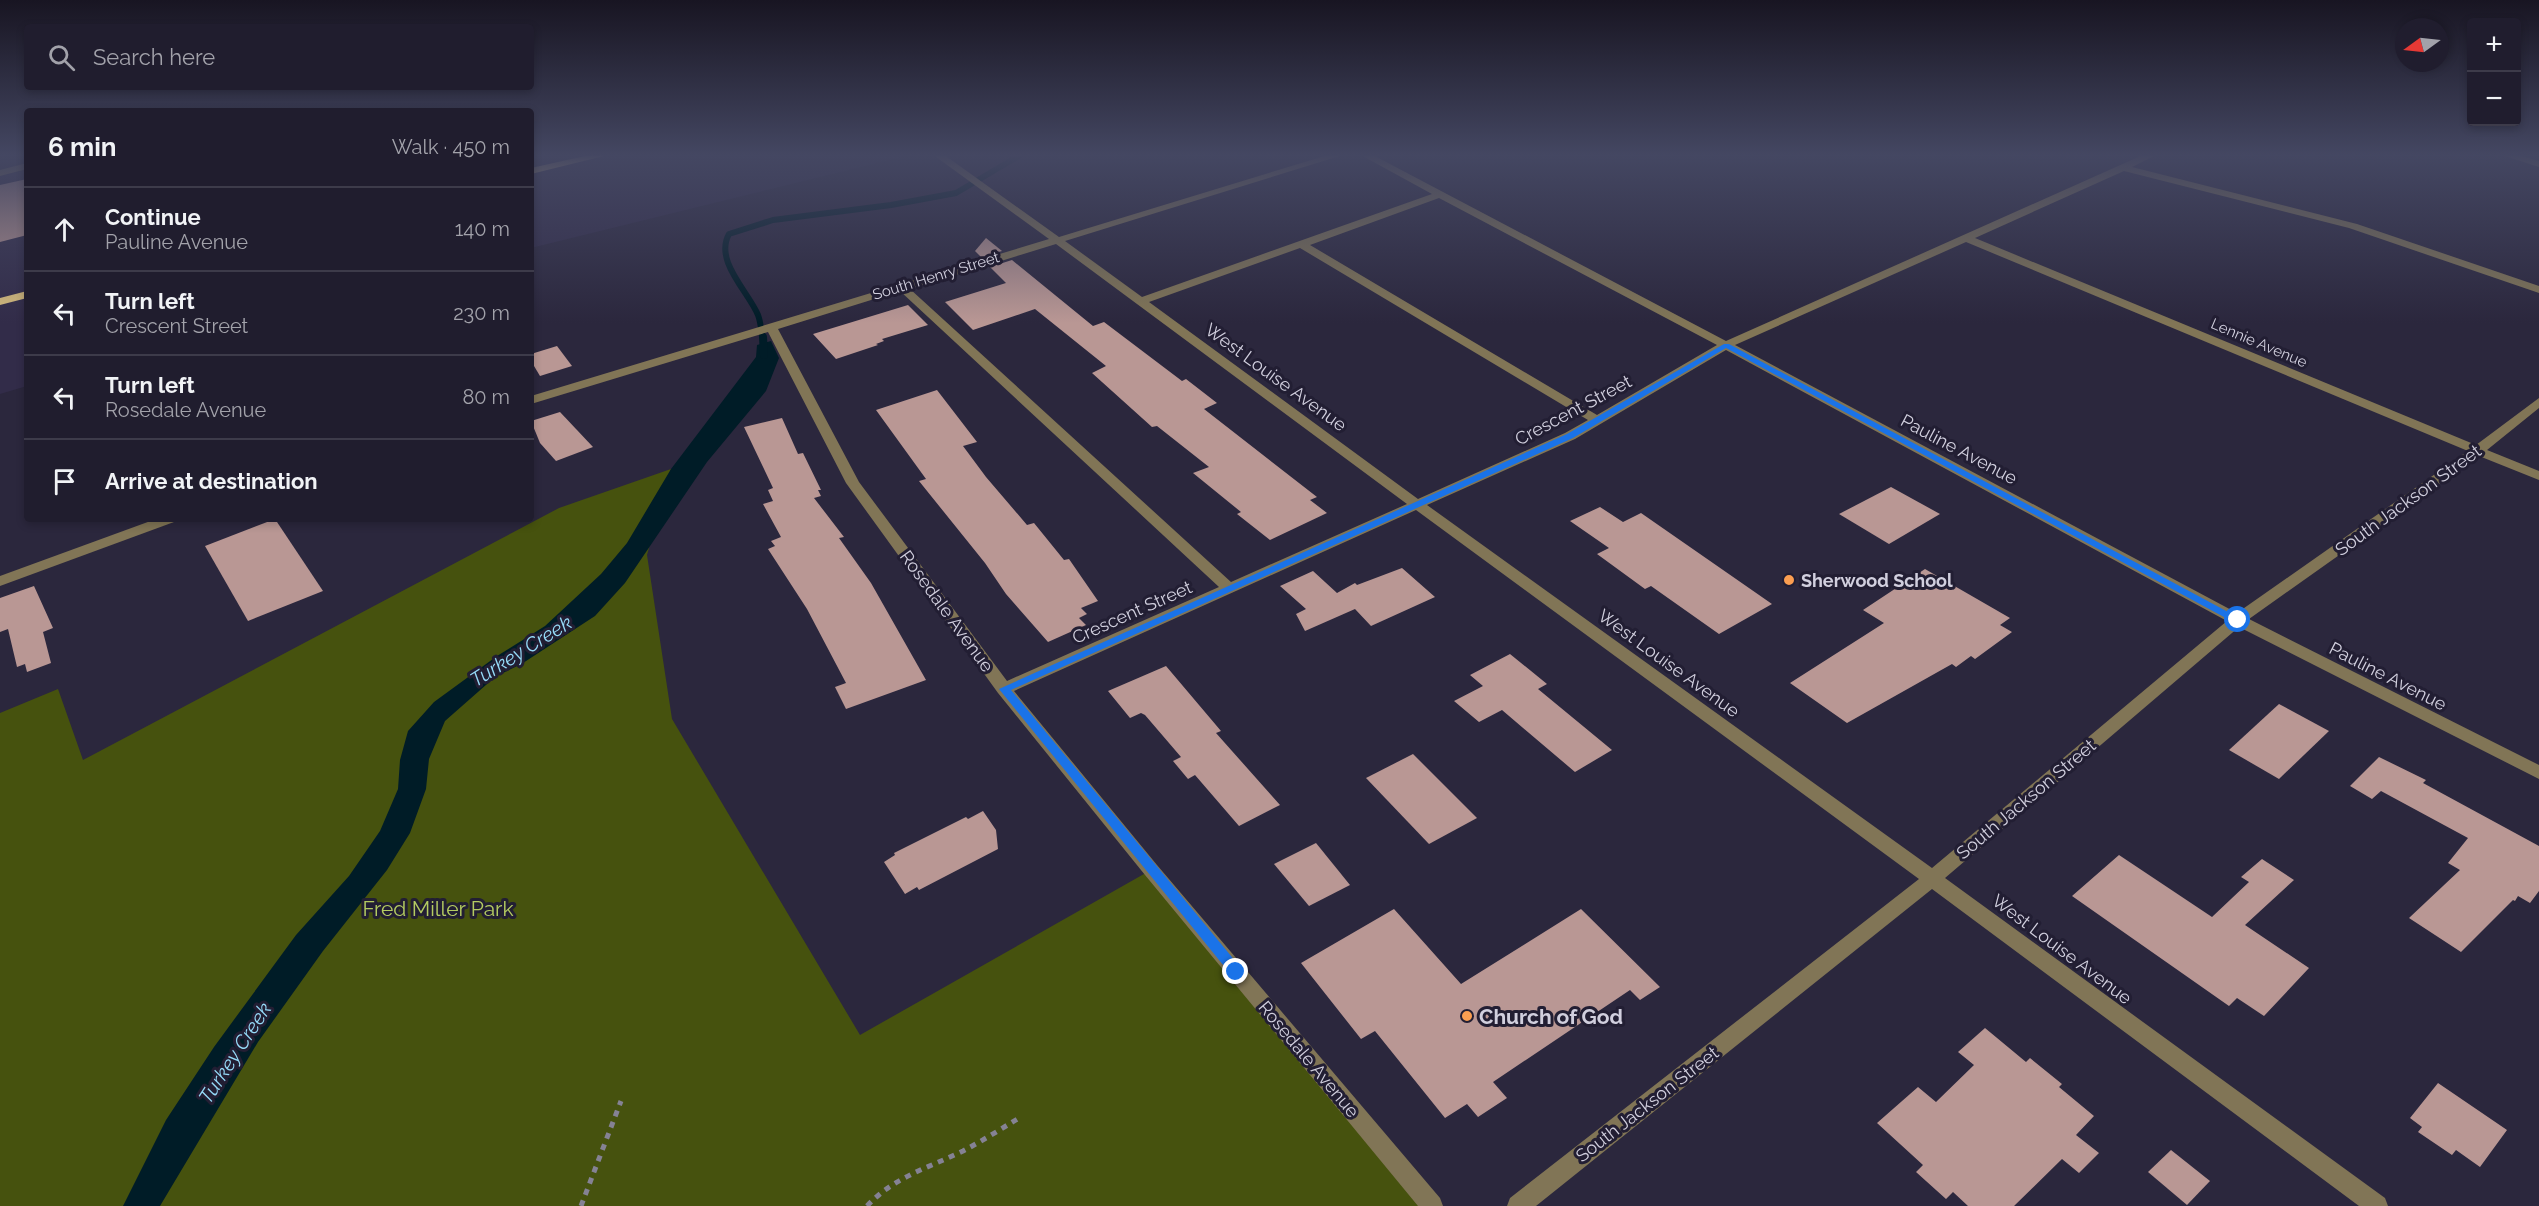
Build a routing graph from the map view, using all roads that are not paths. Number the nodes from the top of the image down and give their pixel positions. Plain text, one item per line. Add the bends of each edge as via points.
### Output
1 (1015, 210) edge
2 (1153, 210) edge
3 (1396, 210) edge
4 (1468, 210) edge
5 (2029, 210) edge
6 (2291, 210) edge
7 (1967, 238) junction
8 (1056, 239) junction
9 (1301, 244) junction
10 (901, 286) junction
11 (2539, 290) edge
12 (24, 295) edge
13 (1141, 301) junction
14 (0, 302) edge
15 (771, 326) junction
16 (1726, 345) junction
17 (534, 399) edge
18 (2539, 402) edge
19 (1597, 420) junction
20 (2477, 451) junction
21 (2539, 476) edge
22 (1416, 504) junction
23 (160, 522) edge
24 (0, 581) edge
25 (1229, 588) junction
26 (2238, 620) junction
27 (1004, 689) junction
28 (2539, 773) edge
29 (1933, 878) junction
30 (1432, 1206) edge
31 (1518, 1206) edge
32 (2377, 1206) edge

1 - 8 street, West Louise Avenue
2 - 8 street, South Henry Street
3 - 9 street
4 - 16 street, Pauline Avenue
5 - 7 street, Crescent Street
6 - 11 street via 2353,226
7 - 16 street, Crescent Street
7 - 20 street, Lennie Avenue
8 - 10 street, South Henry Street
8 - 13 street, West Louise Avenue
9 - 13 street
9 - 19 street
10 - 15 street, South Henry Street
10 - 25 street
12 - 14 main road
13 - 22 street, West Louise Avenue
15 - 17 street, South Henry Street
15 - 27 street, Rosedale Avenue via 853,483
16 - 19 street, Crescent Street
16 - 26 street, Pauline Avenue
18 - 20 street, South Jackson Street
19 - 22 street, Crescent Street via 1570,436
20 - 21 street, Lennie Avenue
20 - 26 street, South Jackson Street
22 - 25 street, Crescent Street
22 - 29 street, West Louise Avenue
23 - 24 street
25 - 27 street, Crescent Street
26 - 28 street, Pauline Avenue
26 - 29 street, South Jackson Street
27 - 30 street, Rosedale Avenue
29 - 31 street, South Jackson Street
29 - 32 street, West Louise Avenue

